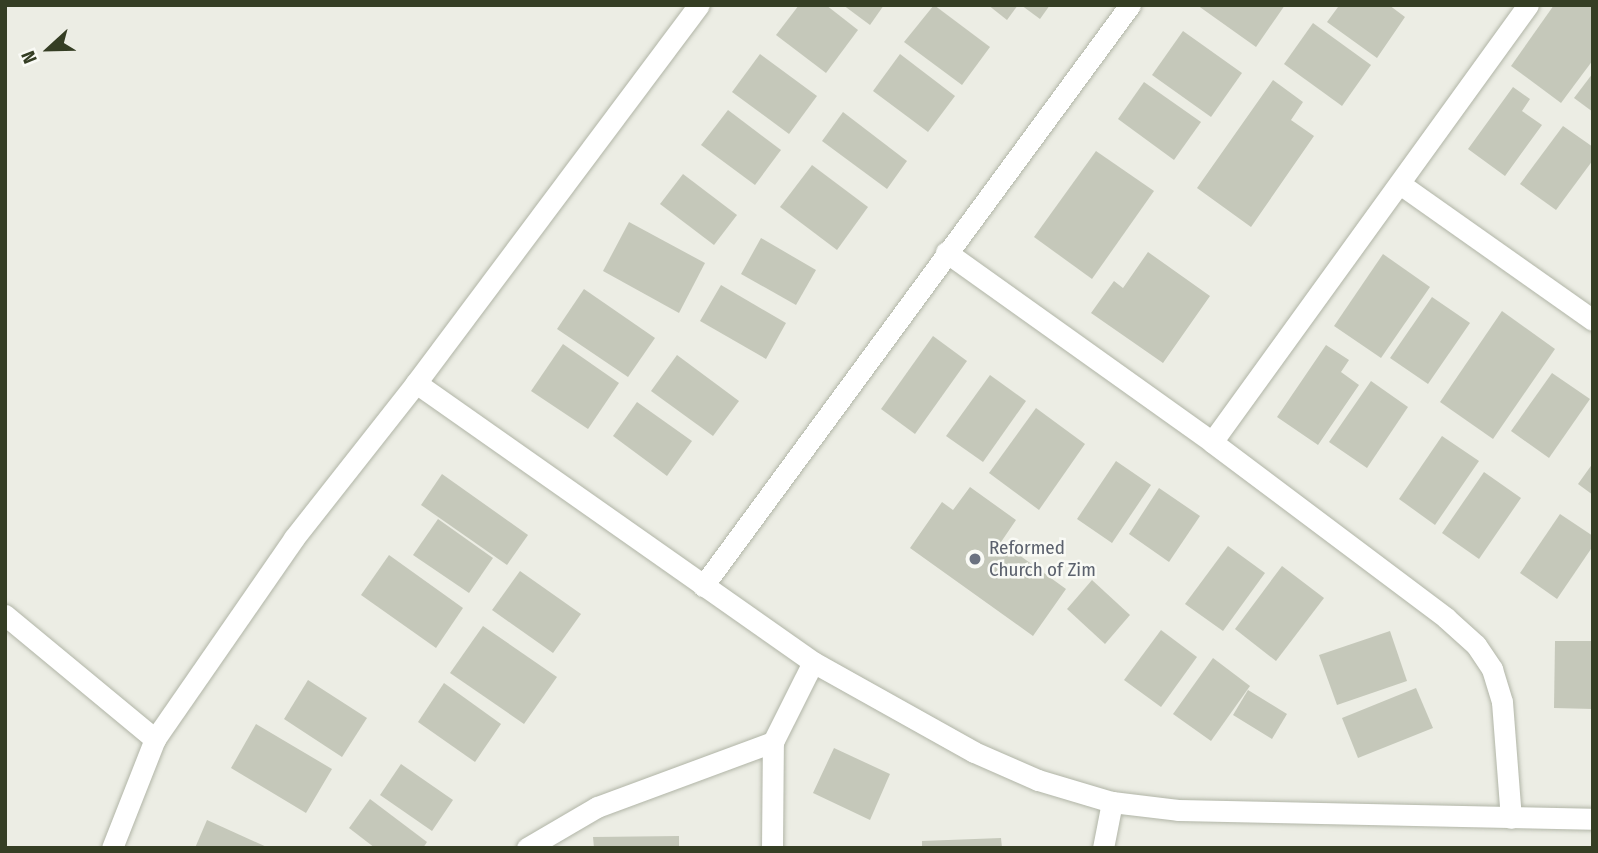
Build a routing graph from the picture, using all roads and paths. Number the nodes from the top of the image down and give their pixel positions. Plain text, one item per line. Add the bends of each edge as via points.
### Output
1 (699, 5) edge
2 (1129, 5) edge
3 (1528, 5) edge
4 (1400, 184) junction
5 (946, 252) junction
6 (1593, 320) edge
7 (416, 383) junction
8 (1212, 442) junction
9 (703, 586) junction
10 (5, 615) edge
11 (813, 662) junction
12 (155, 738) junction
13 (773, 742) junction
14 (1112, 802) junction
15 (1511, 818) junction
16 (1593, 819) edge
17 (112, 848) edge
18 (527, 848) edge
19 (772, 848) edge
20 (1103, 848) edge

1 - 7 street
2 - 5 street
3 - 4 street
4 - 6 street
4 - 8 street
5 - 8 street
5 - 9 street
7 - 9 street
7 - 12 street via 294,538
8 - 15 street via 1476,645 1492,669 1502,702
9 - 11 street
10 - 12 street
11 - 13 street
11 - 14 street via 974,752 1038,780
12 - 17 street
13 - 18 street via 597,807
13 - 19 street
14 - 15 street via 1178,810
14 - 20 street
15 - 16 street

